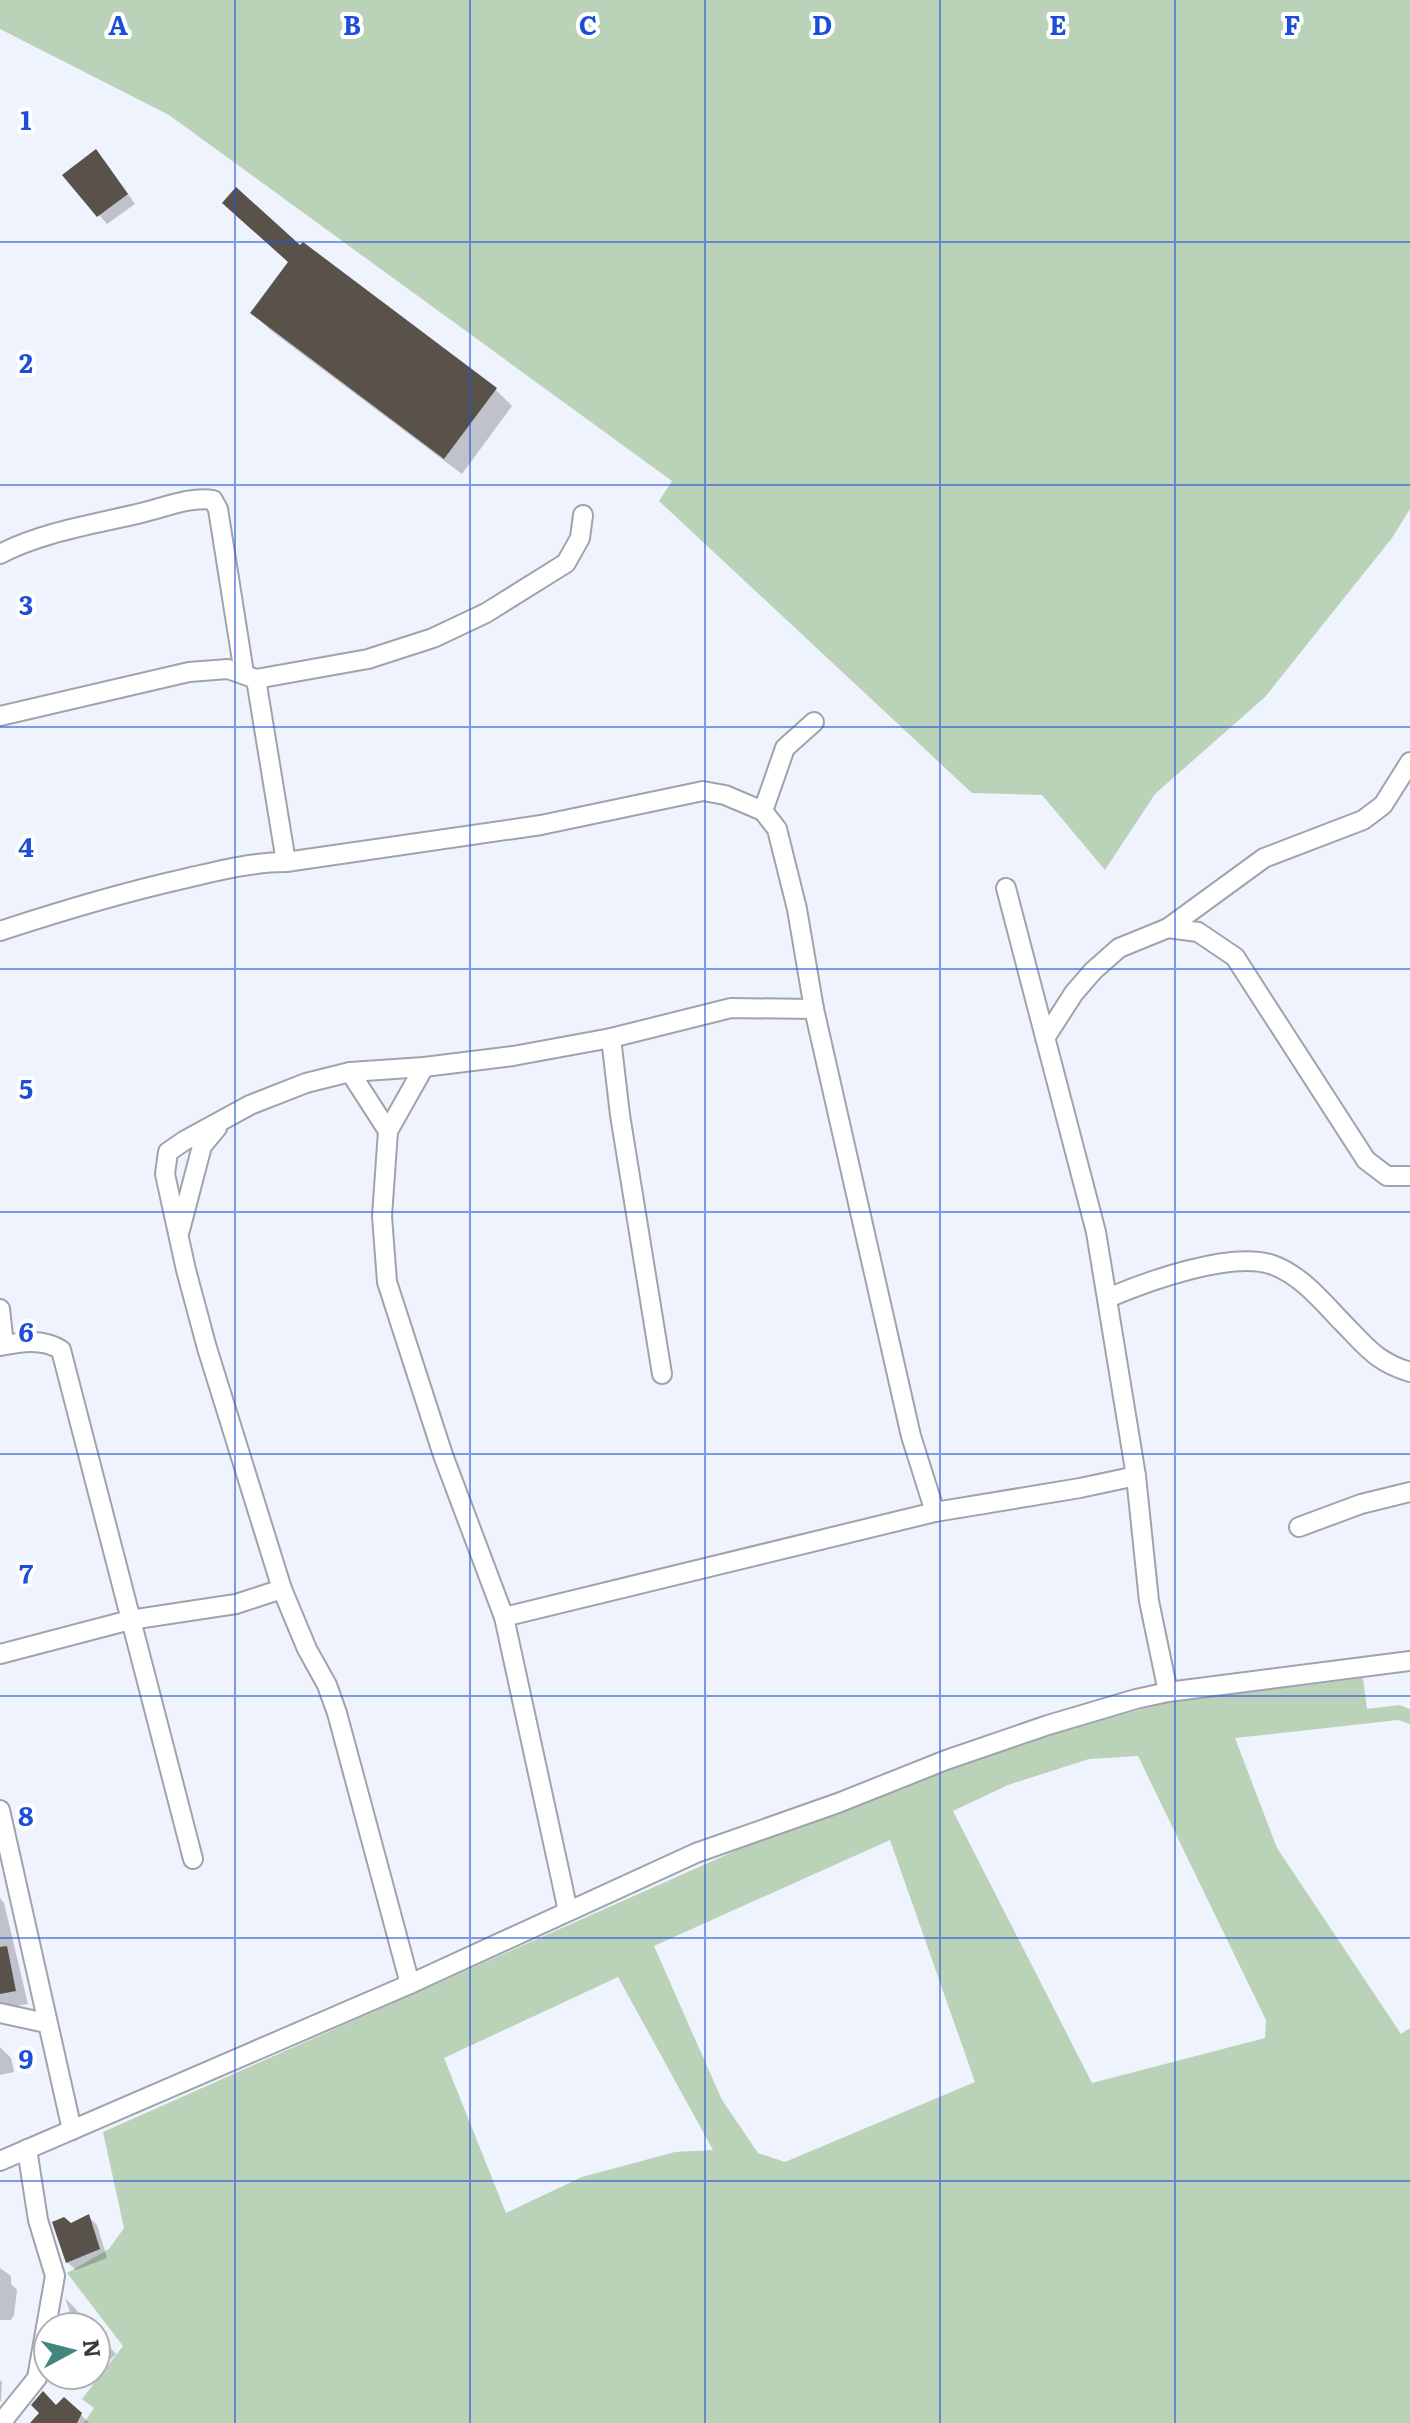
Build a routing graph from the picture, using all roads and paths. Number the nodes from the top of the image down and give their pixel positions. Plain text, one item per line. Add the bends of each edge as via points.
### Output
1 (583, 515) dead end
2 (0, 554) edge
3 (250, 676) junction
4 (0, 716) edge
5 (814, 722) dead end
6 (1410, 762) edge
7 (763, 811) junction
8 (286, 862) junction
9 (1006, 888) dead end
10 (1168, 928) junction
11 (0, 931) edge
12 (814, 1009) junction
13 (611, 1038) junction
14 (1045, 1038) junction
15 (424, 1067) junction
16 (350, 1072) junction
17 (226, 1117) junction
18 (388, 1131) junction
19 (1410, 1176) edge
20 (179, 1234) junction
21 (1108, 1298) junction
22 (0, 1309) edge
23 (2, 1345) edge
24 (1410, 1372) edge
25 (662, 1374) dead end
26 (1136, 1476) junction
27 (1410, 1492) edge
28 (935, 1512) junction
29 (1299, 1527) dead end
30 (282, 1589) junction
31 (504, 1617) junction
32 (130, 1620) junction
33 (0, 1654) edge
34 (1410, 1661) edge
35 (1168, 1692) junction
36 (0, 1810) edge
37 (193, 1859) dead end
38 (568, 1911) junction
39 (410, 1984) junction
40 (0, 2013) edge
41 (46, 2023) junction
42 (72, 2130) junction
43 (27, 2149) junction
44 (0, 2161) edge
45 (1, 2423) edge

1 - 3 street via 580,538 566,563 486,613 433,638 368,659
2 - 3 street via 74,529 213,500
3 - 4 street via 228,669 189,672
3 - 8 street
5 - 7 street via 785,748
6 - 10 street via 1383,805 1363,820 1264,858
7 - 8 street via 703,791 541,825
7 - 12 street via 777,829
8 - 11 street via 162,884
9 - 14 street
10 - 14 street via 1119,948 1093,971
10 - 19 street via 1198,932 1235,957 1366,1160 1387,1176
12 - 13 street via 731,1008
12 - 28 street via 911,1436
13 - 15 street
13 - 25 street
14 - 21 street
15 - 16 street
15 - 18 street
16 - 17 street via 306,1083
16 - 18 street
17 - 20 street via 202,1146
17 - 20 street via 168,1152 165,1174
18 - 31 street via 382,1216 387,1282 443,1455
20 - 30 street via 207,1348
21 - 24 street via 1158,1277 1211,1266 1272,1265 1306,1285 1384,1364
21 - 26 street
22 - 23 street
23 - 32 street via 42,1343 61,1350
26 - 28 street
26 - 35 street via 1149,1601
27 - 29 street
28 - 31 street
30 - 32 street via 236,1604
30 - 39 street via 337,1713
31 - 38 street
32 - 33 street
32 - 37 street
34 - 35 street
35 - 38 street via 946,1760 696,1853
36 - 41 street
38 - 39 street
39 - 42 street
40 - 41 street
41 - 42 street
42 - 43 street
43 - 44 street
43 - 45 street via 38,2220 55,2276 37,2378

